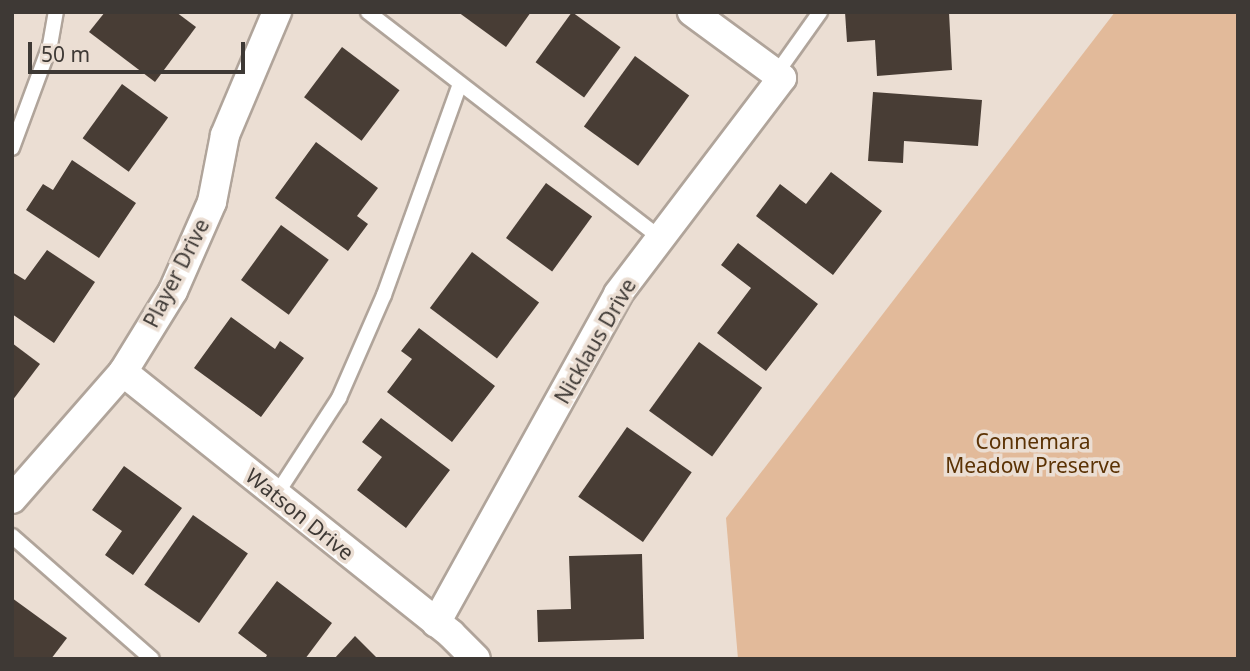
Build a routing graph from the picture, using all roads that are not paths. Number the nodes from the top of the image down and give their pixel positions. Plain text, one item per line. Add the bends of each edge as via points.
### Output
1 (56, 12) edge
2 (277, 12) edge
3 (368, 12) edge
4 (692, 12) edge
5 (820, 12) edge
6 (779, 76) junction
7 (460, 84) junction
8 (12, 148) edge
9 (660, 238) junction
10 (123, 372) junction
11 (276, 495) junction
12 (12, 499) edge
13 (12, 536) edge
14 (436, 623) junction
15 (149, 658) edge
16 (476, 659) edge

1 - 8 lane via 50,45
2 - 10 street, Player Drive via 225,135 212,202 173,291
3 - 7 lane
4 - 6 street
5 - 6 lane
6 - 9 street, Nicklaus Drive
7 - 9 lane
7 - 11 lane via 384,295 339,398
9 - 14 street, Nicklaus Drive via 618,294
10 - 11 street, Watson Drive
10 - 12 street, Player Drive
11 - 14 street, Watson Drive
13 - 15 lane
14 - 16 street, Watson Drive

